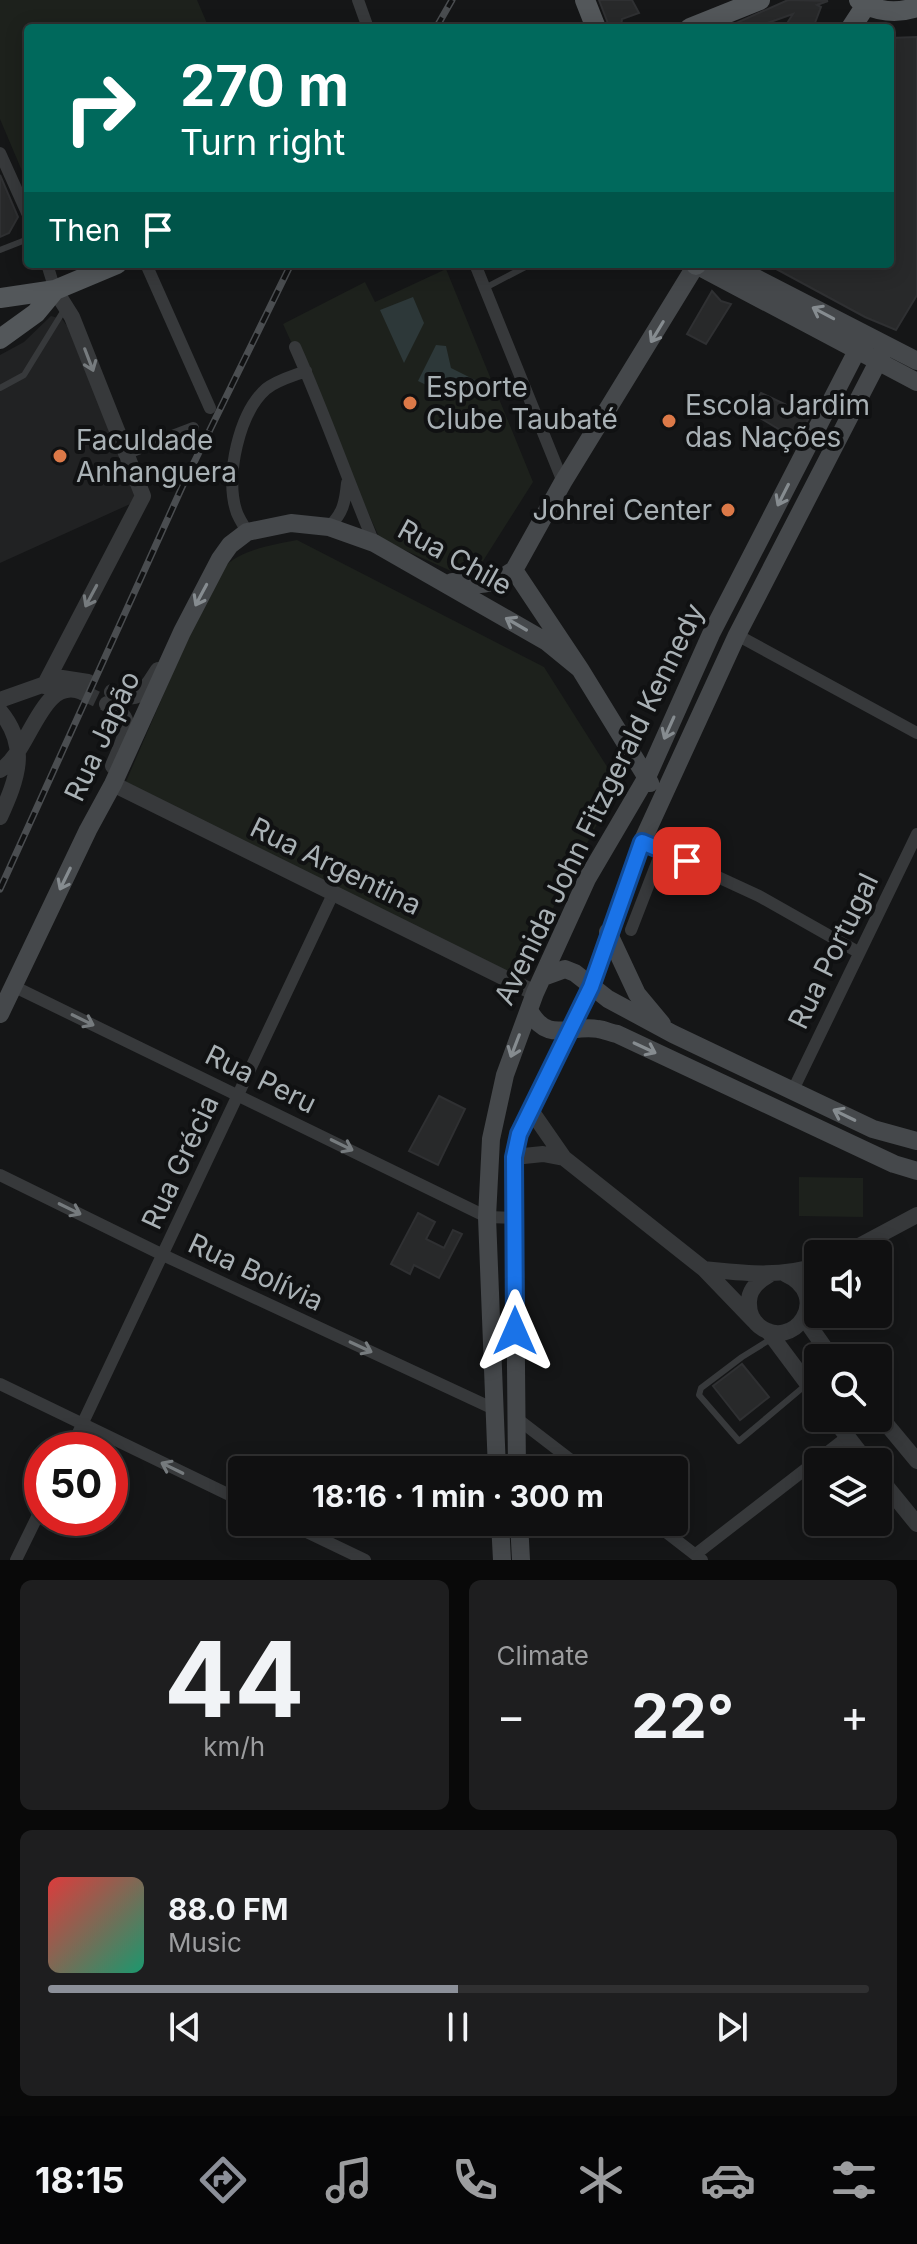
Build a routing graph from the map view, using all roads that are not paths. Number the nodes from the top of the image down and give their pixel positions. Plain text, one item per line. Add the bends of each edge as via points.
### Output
1 (358, 0) edge
2 (585, 0) edge
3 (760, 0) edge
4 (862, 2) edge
5 (917, 7) edge
6 (364, 24) edge
7 (594, 24) edge
8 (700, 24) edge
9 (853, 24) edge
10 (0, 153) edge
11 (24, 206) edge
12 (24, 241) edge
13 (0, 250) edge
14 (49, 268) edge
15 (110, 268) edge
16 (148, 268) edge
17 (477, 268) edge
18 (523, 268) edge
19 (694, 268) edge
20 (704, 268) edge
21 (736, 268) edge
22 (485, 288) junction
23 (0, 298) edge
24 (61, 298) junction
25 (0, 339) edge
26 (862, 343) junction
27 (295, 347) dead end
28 (882, 354) junction
29 (917, 361) edge
30 (306, 371) junction
31 (917, 382) edge
32 (0, 388) edge
33 (210, 408) dead end
34 (193, 428) dead end
35 (125, 454) junction
36 (348, 480) junction
37 (563, 482) junction
38 (329, 527) junction
39 (247, 532) junction
40 (374, 543) junction
41 (514, 570) junction
42 (445, 581) junction
43 (182, 632) junction
44 (737, 635) junction
45 (580, 669) junction
46 (44, 686) junction
47 (0, 700) edge
48 (0, 711) edge
49 (917, 733) edge
50 (18, 751) junction
51 (0, 770) edge
52 (648, 775) junction
53 (113, 784) junction
54 (0, 817) edge
55 (88, 830) junction
56 (917, 834) edge
57 (645, 836) junction
58 (662, 850) junction
59 (333, 894) junction
60 (631, 930) dead end
61 (608, 932) junction
62 (858, 952) junction
63 (13, 986) junction
64 (591, 987) junction
65 (536, 993) junction
66 (0, 1014) edge
67 (571, 1030) junction
68 (673, 1034) junction
69 (793, 1090) junction
70 (239, 1095) junction
71 (530, 1109) junction
72 (909, 1140) edge
73 (514, 1157) junction
74 (564, 1158) junction
75 (894, 1164) junction
76 (915, 1172) edge
77 (0, 1175) edge
78 (915, 1214) edge
79 (487, 1217) junction
80 (514, 1218) junction
81 (869, 1240) edge
82 (163, 1255) junction
83 (804, 1268) edge
84 (704, 1269) junction
85 (777, 1275) junction
86 (804, 1288) edge
87 (804, 1318) edge
88 (765, 1330) junction
89 (804, 1380) edge
90 (0, 1384) edge
91 (804, 1387) edge
92 (494, 1409) junction
93 (515, 1417) junction
94 (83, 1425) junction
95 (892, 1431) edge
96 (79, 1432) edge
97 (843, 1432) edge
98 (847, 1437) junction
99 (856, 1448) edge
100 (496, 1456) edge
101 (516, 1456) edge
102 (566, 1456) edge
103 (917, 1461) edge
104 (892, 1493) edge
105 (228, 1494) edge
106 (917, 1524) edge
107 (28, 1536) edge
108 (315, 1536) edge
109 (501, 1536) edge
110 (520, 1536) edge
111 (671, 1536) edge
112 (699, 1557) edge
113 (16, 1560) edge
114 (365, 1560) edge
115 (502, 1560) edge
116 (521, 1560) edge

1 - 6 street
2 - 7 main road
3 - 8 main road
4 - 5 main road via 895,11
4 - 9 main road
10 - 11 street
12 - 13 lane
14 - 24 street
15 - 24 main road
16 - 33 street
17 - 22 street
18 - 22 lane
19 -> 37 main road
20 - 26 main road
26 -> 21 main road
22 - 37 street
23 - 24 main road
24 - 25 main road
24 - 32 lane via 24,375
24 -> 35 street
26 - 28 main road
26 -> 52 main road, Avenida John Fitzgerald Kennedy via 711,634
27 - 30 street
28 - 29 main road
28 - 31 main road
28 - 44 main road, Avenida John Fitzgerald Kennedy
30 - 36 street
30 - 39 street via 268,387 253,404 239,437 231,483
34 - 35 street
35 -> 46 street via 142,500
36 - 38 street via 345,505
36 - 40 street
37 - 41 main road
38 - 39 main road, Rua Chile via 291,523
38 - 40 main road, Rua Chile
39 -> 43 main road, Rua Japão via 220,559
40 - 42 main road, Rua Chile
41 - 42 main road via 485,585
41 - 45 main road, Rua Chile
45 -> 42 main road, Rua Chile via 547,642
43 - 53 main road, Rua Japão
43 - 55 street via 148,687 137,697 110,698 126,719 127,730
44 - 49 street
44 - 57 main road, Avenida John Fitzgerald Kennedy
45 - 52 main road, Rua Chile
46 - 47 street
46 - 50 street via 62,678 85,687 52,695
48 - 50 street
50 - 51 street
50 - 54 street via 19,773
52 - 57 main road via 652,797
52 - 65 main road, Avenida John Fitzgerald Kennedy via 587,879
53 - 55 main road, Rua Japão
53 - 59 street, Rua Argentina
55 -> 63 main road, Rua Japão
56 - 62 street, Rua Portugal
57 - 58 street
57 - 61 main road, Avenida John Fitzgerald Kennedy
58 - 60 street
58 - 62 street
59 - 65 street, Rua Argentina
59 - 70 street, Rua Grécia
61 - 64 main road, Avenida John Fitzgerald Kennedy
61 - 68 main road via 637,994
62 - 69 street, Rua Portugal
63 - 66 main road, Rua Japão
63 -> 70 street, Rua Peru
64 - 65 main road via 565,969
64 - 67 main road, Avenida John Fitzgerald Kennedy
64 - 68 main road
65 - 67 main road via 542,1028
65 -> 79 main road, Avenida John Fitzgerald Kennedy via 505,1075 494,1126
67 - 71 main road, Avenida John Fitzgerald Kennedy
67 -> 75 main road via 597,1028 617,1034
68 - 69 main road
72 -> 69 main road via 873,1129
70 -> 79 street, Rua Peru
70 - 82 street, Rua Grécia
71 - 73 main road, Avenida John Fitzgerald Kennedy
71 - 74 street
72 - 75 main road via 889,1148
73 - 74 street
73 - 80 main road, Avenida John Fitzgerald Kennedy
74 - 84 street
75 - 76 main road
77 -> 82 street, Rua Bolívia
78 - 81 street
79 - 80 street
79 - 92 main road, Avenida John Fitzgerald Kennedy
80 - 93 main road, Avenida John Fitzgerald Kennedy
82 -> 92 street, Rua Bolívia
82 - 94 street, Rua Grécia
83 - 85 street
84 - 85 street
84 - 88 street
85 - 86 street
85 - 88 street via 759,1280 749,1297 749,1307
87 - 88 street via 789,1331
88 - 89 street
88 - 91 lane via 699,1395 739,1441
90 - 94 street
92 - 100 main road, Avenida John Fitzgerald Kennedy
93 - 101 main road, Avenida John Fitzgerald Kennedy
93 - 102 street
94 - 96 street, Rua Grécia
105 -> 94 street
95 - 103 street
97 - 98 street
98 - 99 street
98 - 112 street
104 - 106 street
107 - 113 street
108 - 114 street
109 - 115 main road
110 - 116 main road
111 - 112 street

